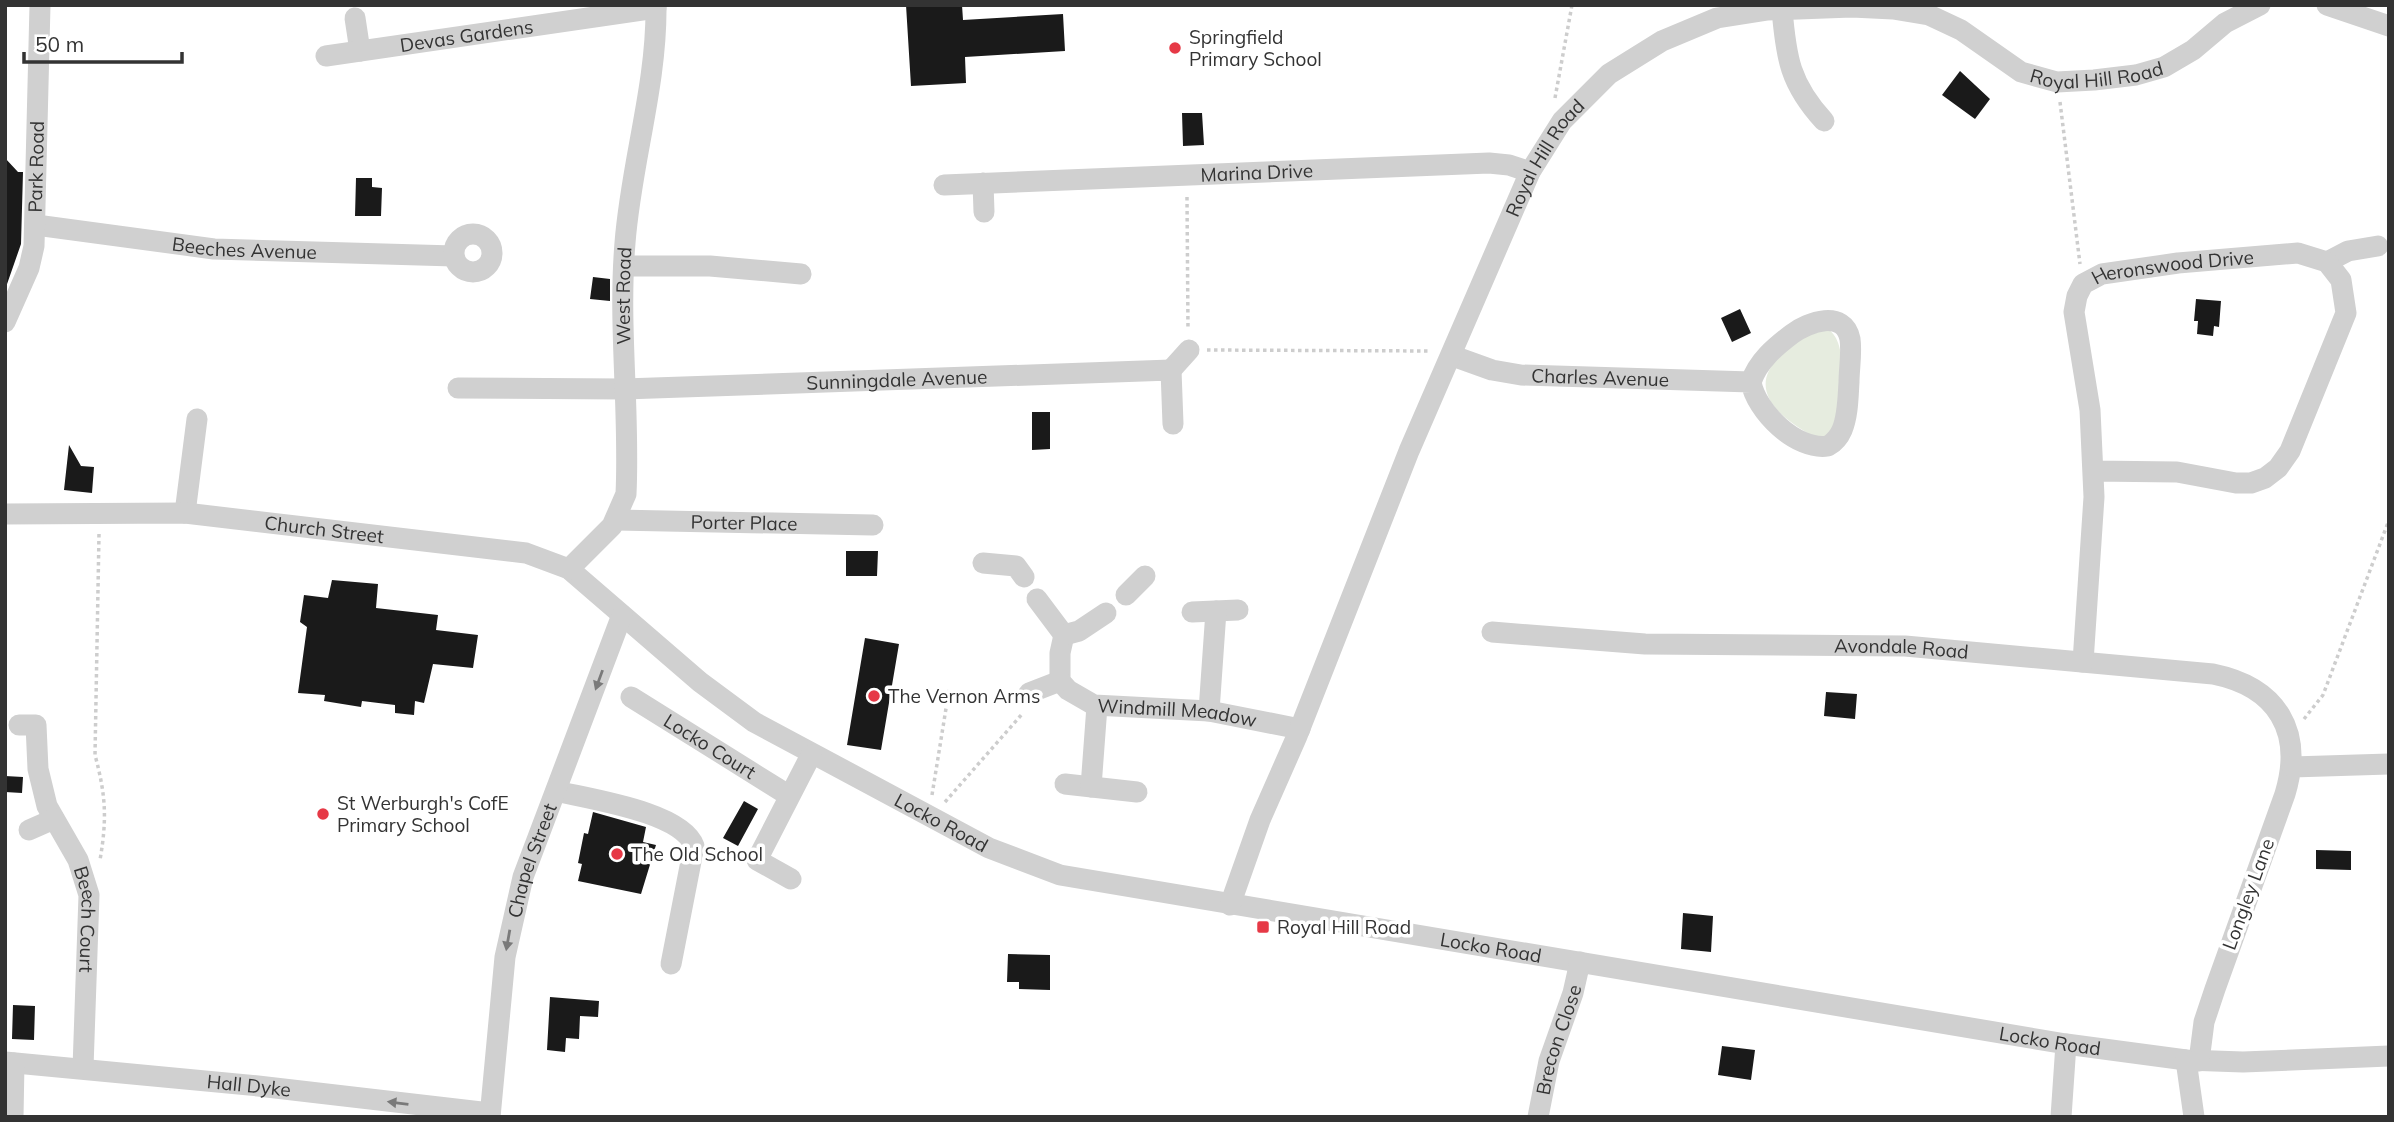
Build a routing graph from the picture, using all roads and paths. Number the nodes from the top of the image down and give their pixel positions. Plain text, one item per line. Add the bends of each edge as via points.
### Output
1 (40, 5) edge
2 (1572, 5) edge
3 (2260, 5) edge
4 (2327, 5) edge
5 (656, 7) edge
6 (1782, 9) junction
7 (355, 18) dead end
8 (2389, 26) edge
9 (360, 51) junction
10 (327, 56) dead end
11 (2057, 82) junction
12 (1553, 107) dead end
13 (1824, 121) dead end
14 (1530, 172) junction
15 (1187, 176) junction
16 (983, 183) junction
17 (944, 185) dead end
18 (984, 212) dead end
19 (36, 225) junction
20 (2378, 246) dead end
21 (454, 256) dead end
22 (2327, 262) junction
23 (624, 266) junction
24 (801, 274) dead end
25 (2083, 284) junction
26 (5, 322) edge
27 (1189, 349) junction
28 (1453, 356) junction
29 (1171, 370) junction
30 (1751, 382) junction
31 (458, 388) dead end
32 (624, 389) junction
33 (197, 419) dead end
34 (1173, 424) dead end
35 (2093, 471) junction
36 (186, 513) junction
37 (5, 514) edge
38 (99, 515) junction
39 (616, 520) junction
40 (2389, 520) edge
41 (873, 526) dead end
42 (983, 563) dead end
43 (569, 569) junction
44 (1145, 576) dead end
45 (1024, 577) dead end
46 (1126, 595) dead end
47 (1037, 599) dead end
48 (1238, 610) dead end
49 (1216, 611) junction
50 (1105, 612) dead end
51 (1192, 612) dead end
52 (622, 615) junction
53 (1492, 632) dead end
54 (1064, 635) junction
55 (2083, 662) junction
56 (1060, 681) junction
57 (949, 690) dead end
58 (631, 697) dead end
59 (1026, 703) joint
60 (1097, 706) junction
61 (1209, 711) junction
62 (19, 725) dead end
63 (2287, 727) junction
64 (1300, 729) junction
65 (811, 754) junction
66 (2389, 764) edge
67 (2292, 767) junction
68 (1065, 784) dead end
69 (1091, 787) junction
70 (556, 791) junction
71 (1137, 792) dead end
72 (788, 795) junction
73 (928, 818) junction
74 (54, 819) junction
75 (29, 830) dead end
76 (99, 871) dead end
77 (791, 879) dead end
78 (1230, 905) junction
79 (1580, 961) junction
80 (671, 964) dead end
81 (2066, 1044) junction
82 (2389, 1056) edge
83 (2192, 1061) junction
84 (10, 1063) edge
85 (83, 1068) junction
86 (490, 1115) edge
87 (13, 1117) edge
88 (1538, 1117) edge
89 (2061, 1117) edge
90 (2194, 1117) edge

1 - 19 street, Park Road
2 - 12 path
3 - 11 street, Royal Hill Road via 2157,70
4 - 8 street
5 - 9 street, Devas Gardens
5 - 23 street, West Road via 653,70 628,204
6 - 11 street, Royal Hill Road via 1881,8 1929,15 1961,30 2012,68
6 - 13 street via 1791,72
6 - 14 street, Royal Hill Road via 1717,18 1632,58 1571,110
7 - 9 street
9 - 10 street, Devas Gardens
11 - 25 path
14 - 15 street, Marina Drive via 1500,163
14 - 28 street, Royal Hill Road
15 - 16 street, Marina Drive
15 - 27 path
16 - 17 street, Marina Drive
16 - 18 street
19 - 21 street, Beeches Avenue via 214,249
19 - 26 street, Park Road via 29,268
20 - 22 street via 2348,251
22 - 25 street, Heronswood Drive via 2298,253 2178,263 2113,272
22 - 35 street via 2345,292 2344,321 2290,451 2278,468 2265,478 2244,484 2188,473
23 - 24 street via 710,266
23 - 32 street, West Road
25 - 35 street, Heronswood Drive via 2074,312 2090,411
27 - 28 path via 1438,351
27 - 29 street
28 - 30 street, Charles Avenue via 1521,375
28 - 64 street, Royal Hill Road via 1409,451
29 - 32 street, Sunningdale Avenue
29 - 34 street
30 - 30 street via 1769,353 1808,324 1825,320 1848,334 1845,423 1828,446 1791,436 1759,401
31 - 32 street, Sunningdale Avenue
32 - 39 street, West Road via 626,478 624,503
33 - 36 street
35 - 55 street, Heronswood Drive via 2093,542
36 - 38 street, Church Street
36 - 43 street, Church Street via 526,553
37 - 38 street, Church Street
38 - 76 path via 95,755 107,819
39 - 41 street, Porter Place
39 - 43 street, West Road
40 - 63 path via 2323,695 2312,713
42 - 45 street via 1016,566
43 - 52 street, Church Street
44 - 46 street
47 - 54 street
48 - 49 street
49 - 51 street
49 - 61 street
50 - 54 street via 1079,631
52 - 65 street, Locko Road via 728,704
52 -> 70 street, Chapel Street
53 - 55 street, Avondale Road via 1635,644 1896,645
54 - 56 street
55 - 63 street, Avondale Road via 2236,680 2264,696
56 - 59 street
56 - 60 street, Windmill Meadow
57 - 73 path
58 - 72 street, Locko Court
59 - 73 path
60 - 61 street, Windmill Meadow
60 - 69 street
61 - 64 street, Windmill Meadow
62 - 74 street, Beech Court via 36,725 40,782
63 - 67 street, Longley Lane
64 - 78 street, Royal Hill Road via 1260,820
65 - 72 street
65 - 73 street, Locko Road
66 - 67 street
67 - 83 street, Longley Lane
68 - 69 street
69 - 71 street
70 - 80 street via 656,818 680,828 691,840 694,846
70 -> 86 street, Chapel Street via 530,854 509,932
72 - 77 street via 757,860
73 - 78 street, Locko Road via 1035,867
74 - 75 street
74 - 85 street, Beech Court via 78,860 89,895
78 - 79 street, Locko Road
79 - 81 street, Locko Road
79 - 88 street, Brecon Close via 1549,1061
81 - 83 street, Locko Road
81 - 89 street
82 - 83 street, Locko Road
83 - 90 street, Longley Lane
84 - 85 street, Hall Dyke
84 - 87 street
86 -> 85 street, Hall Dyke

